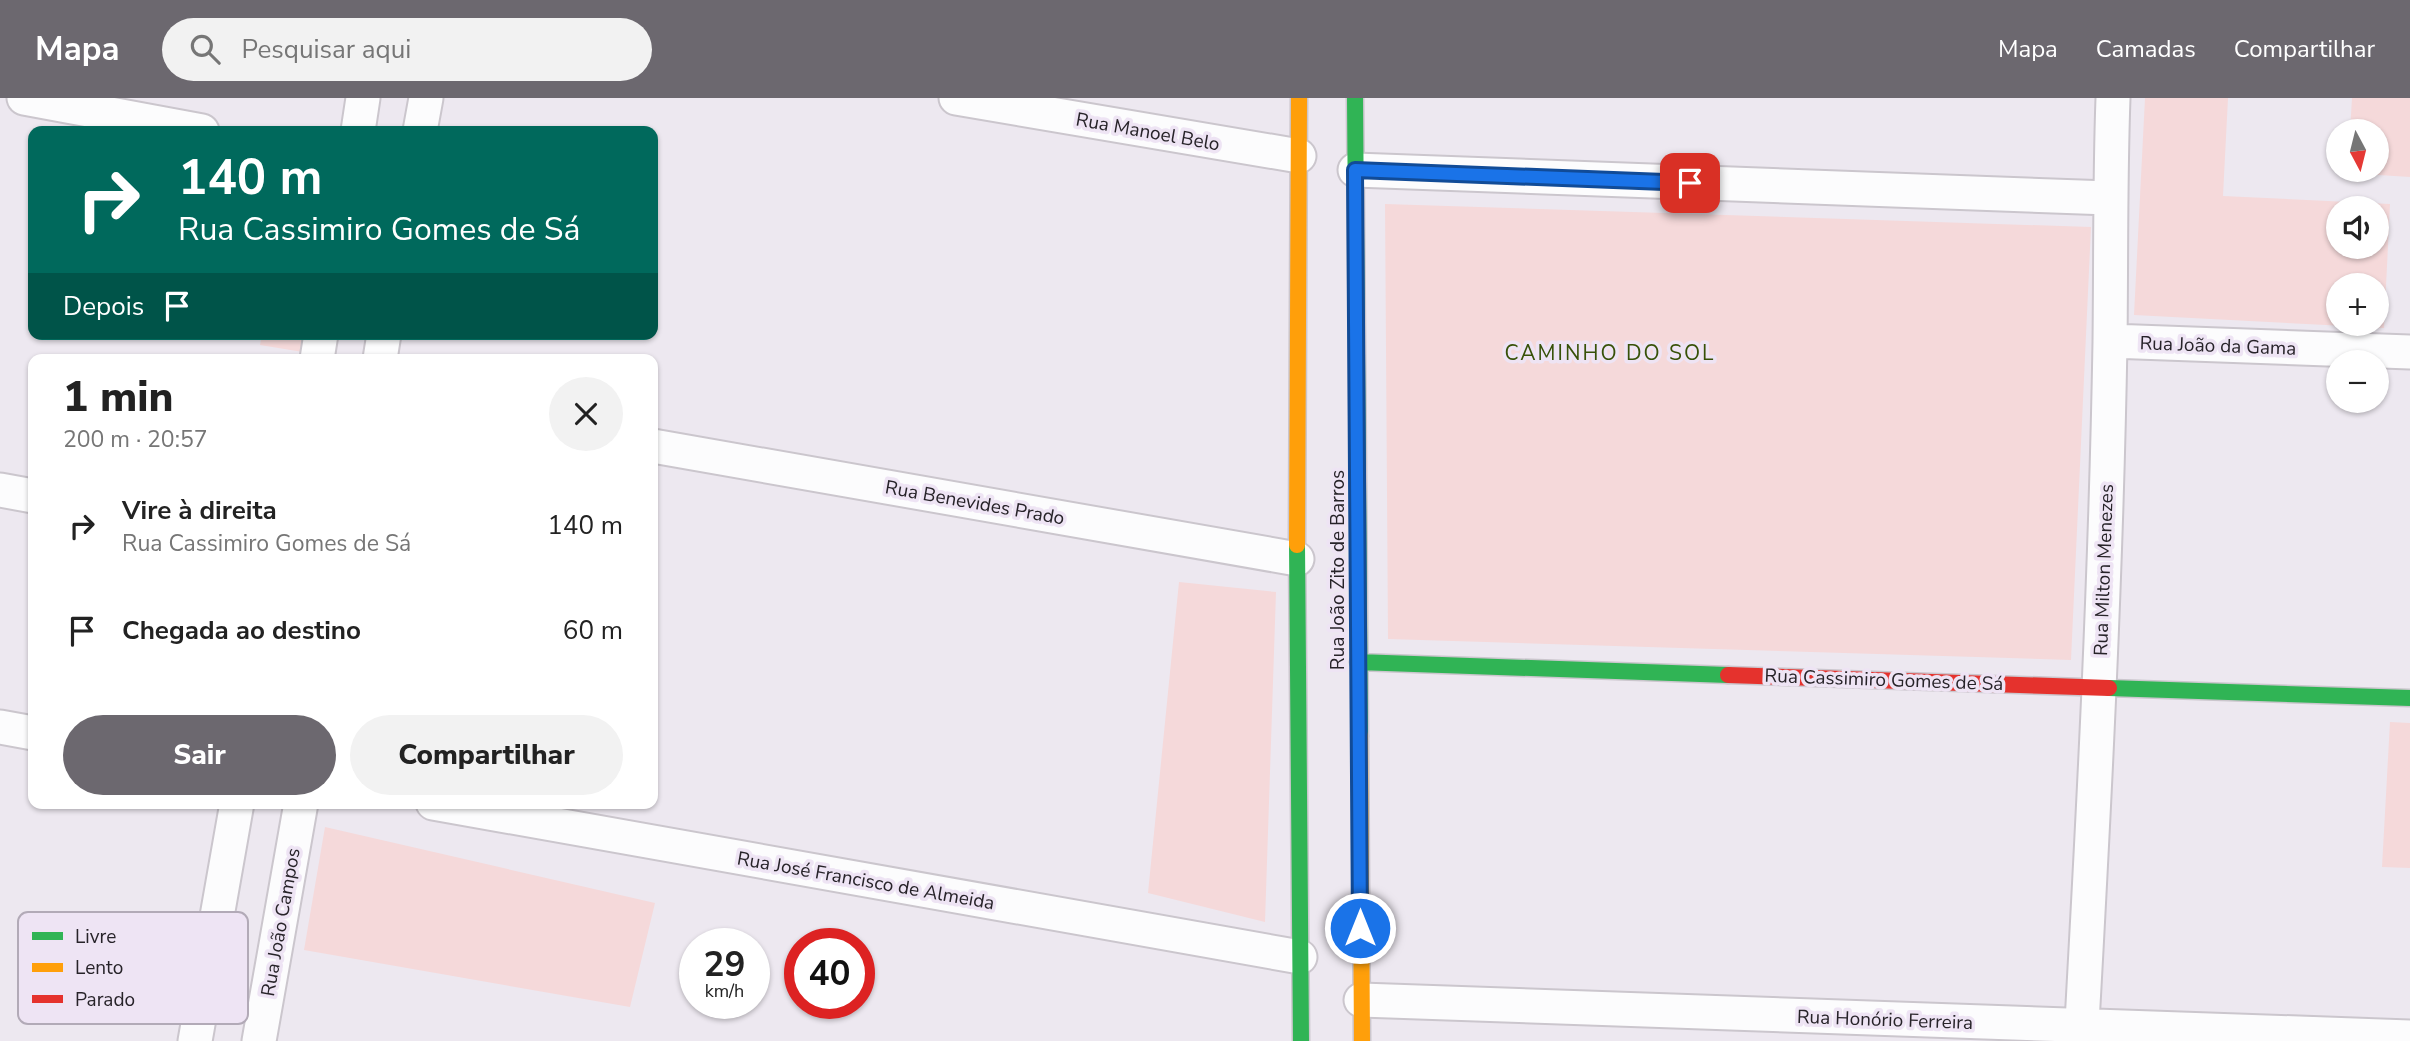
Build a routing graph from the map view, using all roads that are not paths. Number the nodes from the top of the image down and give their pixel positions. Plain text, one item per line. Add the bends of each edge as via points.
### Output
1 (24, 98) edge
2 (363, 98) edge
3 (426, 98) edge
4 (956, 98) edge
5 (1299, 98) edge
6 (1355, 98) edge
7 (2113, 98) edge
8 (175, 126) edge
9 (359, 126) edge
10 (421, 126) edge
11 (1298, 156) junction
12 (1355, 170) junction
13 (2109, 198) junction
14 (2110, 341) junction
15 (2410, 352) edge
16 (658, 447) edge
17 (0, 489) edge
18 (28, 495) edge
19 (1297, 559) junction
20 (1358, 662) junction
21 (2100, 686) junction
22 (2410, 698) edge
23 (0, 727) edge
24 (28, 732) edge
25 (236, 809) edge
26 (300, 809) edge
27 (467, 809) edge
28 (218, 912) edge
29 (1300, 957) junction
30 (1361, 1000) junction
31 (2081, 1034) edge
32 (2410, 1037) edge
33 (259, 1041) edge
34 (1301, 1041) edge
35 (1362, 1041) edge

1 - 8 street
2 - 9 street
3 - 10 street
4 - 11 street, Rua Manoel Belo
5 - 11 street, Rua João Zito de Barros
6 - 12 street, Rua João Zito de Barros
7 - 13 street, Rua Milton Menezes
11 - 19 street, Rua João Zito de Barros
12 - 13 street
12 - 20 street, Rua João Zito de Barros
13 - 14 street, Rua Milton Menezes
14 - 15 street, Rua João da Gama
14 - 21 street, Rua Milton Menezes
16 - 19 street, Rua Benevides Prado
17 - 18 street
19 - 29 street, Rua João Zito de Barros via 1305,905
20 - 21 street, Rua Cassimiro Gomes de Sá
20 - 30 street, Rua João Zito de Barros via 1354,904
21 - 22 street, Rua Cassimiro Gomes de Sá
21 - 31 street, Rua Milton Menezes
23 - 24 street
25 - 28 street
26 - 33 street, Rua João Campos
27 - 29 street, Rua José Francisco de Almeida
29 - 34 street, Rua João Zito de Barros
30 - 31 street, Rua Honório Ferreira
30 - 35 street, Rua João Zito de Barros
31 - 32 street, Rua Honório Ferreira

